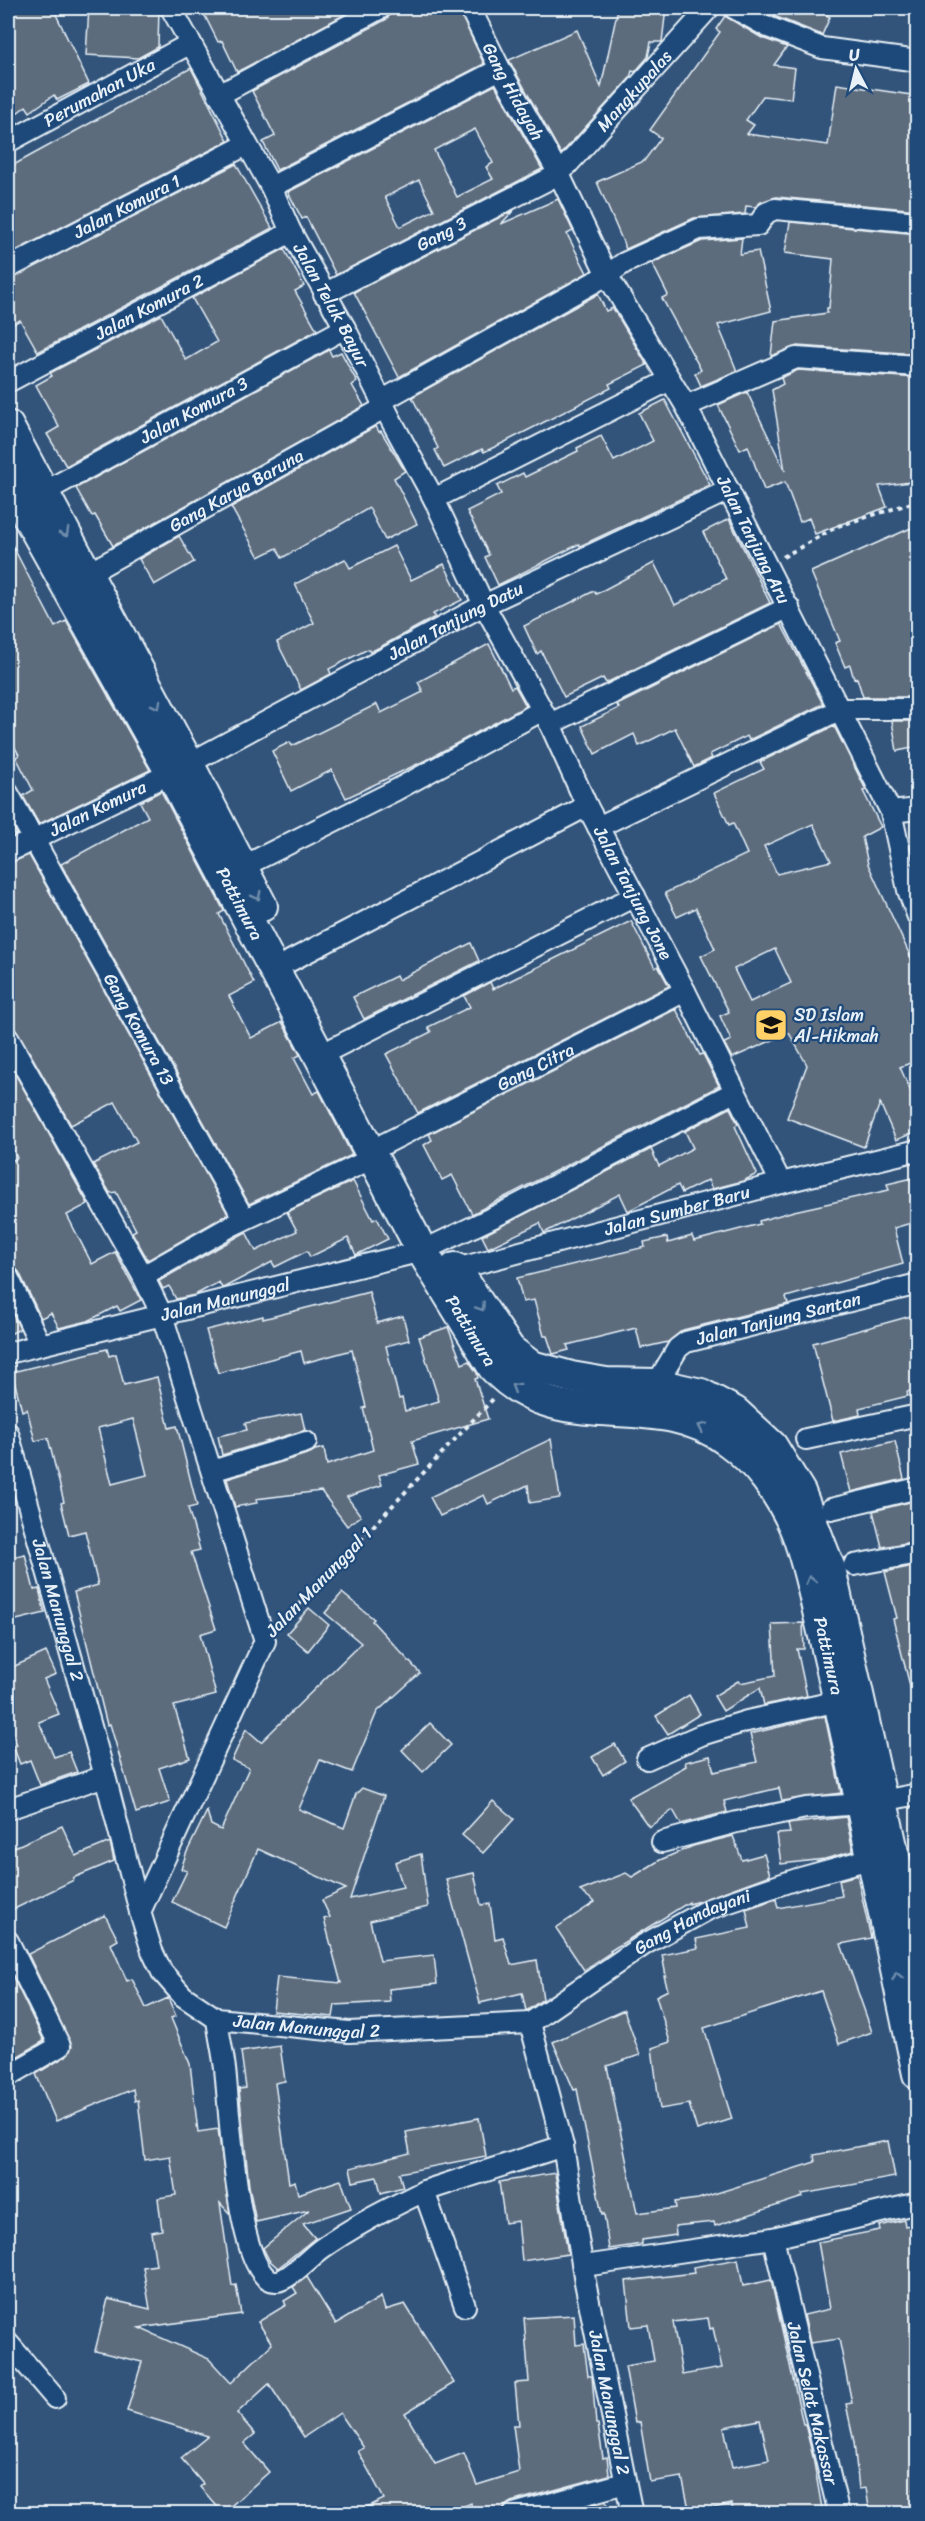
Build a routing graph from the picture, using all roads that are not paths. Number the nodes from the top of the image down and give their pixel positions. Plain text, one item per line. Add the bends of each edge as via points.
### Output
1 (171, 8) edge
2 (381, 8) edge
3 (471, 8) edge
4 (709, 8) edge
5 (734, 8) edge
6 (191, 43) junction
7 (918, 61) edge
8 (500, 69) junction
9 (219, 95) junction
10 (8, 142) edge
11 (246, 146) junction
12 (559, 174) junction
13 (270, 187) junction
14 (918, 222) edge
15 (291, 232) junction
16 (8, 268) edge
17 (607, 275) junction
18 (324, 294) junction
19 (345, 328) junction
20 (918, 366) edge
21 (670, 380) junction
22 (8, 382) edge
23 (382, 405) junction
24 (686, 406) junction
25 (8, 426) edge
26 (8, 481) edge
27 (729, 490) junction
28 (44, 492) junction
29 (434, 499) junction
30 (87, 574) junction
31 (484, 605) junction
32 (789, 607) junction
33 (841, 709) junction
34 (918, 709) edge
35 (545, 717) junction
36 (179, 768) junction
37 (8, 793) edge
38 (587, 806) junction
39 (918, 809) edge
40 (891, 812) junction
41 (598, 827) junction
42 (32, 839) junction
43 (8, 852) edge
44 (242, 867) junction
45 (635, 896) junction
46 (918, 917) edge
47 (290, 961) junction
48 (685, 991) junction
49 (8, 1038) edge
50 (334, 1048) junction
51 (734, 1092) junction
52 (918, 1150) edge
53 (379, 1151) junction
54 (781, 1183) junction
55 (244, 1220) junction
56 (431, 1246) junction
57 (447, 1273) junction
58 (143, 1276) junction
59 (8, 1277) edge
60 (918, 1284) edge
61 (162, 1315) junction
62 (40, 1344) junction
63 (8, 1353) edge
64 (657, 1384) junction
65 (640, 1412) junction
66 (918, 1415) edge
67 (8, 1433) edge
68 (806, 1439) dead end
69 (306, 1442) dead end
70 (212, 1471) junction
71 (918, 1488) edge
72 (831, 1509) dead end
73 (918, 1553) edge
74 (854, 1565) dead end
75 (839, 1701) junction
76 (862, 1755) junction
77 (647, 1759) dead end
78 (105, 1776) junction
79 (918, 1794) edge
80 (872, 1802) junction
81 (8, 1809) edge
82 (662, 1842) dead end
83 (873, 1858) junction
84 (140, 1912) junction
85 (8, 1941) edge
86 (918, 1963) edge
87 (217, 2019) junction
88 (530, 2023) junction
89 (918, 2074) edge
90 (8, 2076) edge
91 (563, 2146) junction
92 (424, 2191) junction
93 (918, 2203) edge
94 (773, 2238) junction
95 (584, 2266) junction
96 (465, 2306) dead end
97 (8, 2343) edge
98 (55, 2398) dead end
99 (625, 2482) junction
100 (514, 2514) edge
101 (632, 2514) edge
102 (839, 2514) edge

1 - 6 street, Jalan Teluk Bayur
2 - 9 street
3 - 8 street, Gang Hidayah
4 - 12 street, Mangkupalas
5 - 7 street via 768,27 822,48
6 - 9 street, Jalan Teluk Bayur
6 - 10 street, Perumahan Uka
8 - 12 street, Gang Hidayah
8 - 13 street
9 - 11 street, Jalan Teluk Bayur
11 - 13 street, Jalan Teluk Bayur
11 - 16 street, Jalan Komura 1
12 - 17 street, Jalan Tanjung Aru
12 - 18 street, Gang 3
13 - 15 street, Jalan Teluk Bayur
14 - 17 street, Gang Karya Baruna via 775,209 766,213 758,225 699,229 624,263
15 - 18 street, Jalan Teluk Bayur
15 - 22 street, Jalan Komura 2
17 - 21 street, Jalan Tanjung Aru
17 - 23 street, Gang Karya Baruna
18 - 19 street, Jalan Teluk Bayur
19 - 23 street, Jalan Teluk Bayur
19 - 28 street, Jalan Komura 3
20 - 24 street via 796,358
21 - 24 street, Jalan Tanjung Aru
21 - 29 street
23 - 29 street, Jalan Teluk Bayur
23 - 30 street, Gang Karya Baruna
24 - 27 street, Jalan Tanjung Aru
25 - 28 main road, Pattimura
26 - 36 main road, Pattimura
27 - 31 street, Jalan Tanjung Datu
27 - 32 street, Jalan Tanjung Aru
28 -> 30 main road, Pattimura
29 - 31 street, Jalan Teluk Bayur
30 -> 36 main road, Pattimura
31 - 35 street, Jalan Tanjung Jone
31 - 36 street, Jalan Tanjung Datu
32 - 33 street, Jalan Tanjung Aru
32 - 35 street
33 - 34 street
33 - 40 street, Jalan Tanjung Aru
33 - 41 street
35 - 38 street, Jalan Tanjung Jone
35 - 44 street
36 - 42 street, Jalan Komura
36 - 44 main road, Pattimura
36 - 53 main road, Pattimura
37 - 42 street, Gang Komura 13
38 - 41 street, Jalan Tanjung Jone
38 - 47 street
39 - 40 street
40 - 46 street, Jalan Tanjung Aru
41 - 45 street, Jalan Tanjung Jone
42 - 43 street, Jalan Komura
42 - 55 street, Gang Komura 13
44 -> 47 main road, Pattimura
45 - 48 street, Jalan Tanjung Jone
45 - 50 street
47 - 50 main road, Pattimura
48 - 51 street, Jalan Tanjung Jone
48 - 53 street, Gang Citra
49 - 58 street, Jalan Manunggal 1
50 - 53 main road, Pattimura
51 - 54 street, Jalan Tanjung Jone
51 - 56 street, Jalan Manunggal
52 - 54 street, Jalan Sumber Baru
53 - 55 street, Gang Citra
53 - 56 main road, Pattimura
54 - 57 street, Jalan Sumber Baru
55 - 58 street, Gang Citra
56 - 57 main road, Pattimura
56 - 61 street, Jalan Manunggal
57 -> 64 main road, Pattimura via 510,1350 531,1366 606,1383
65 -> 57 main road, Pattimura via 581,1410 548,1404 508,1384 493,1367
58 - 61 street, Jalan Manunggal 1
59 - 62 street
60 - 64 street, Jalan Tanjung Santan via 686,1342 678,1348
61 - 62 street, Jalan Manunggal
61 - 70 street, Jalan Manunggal 1
62 - 63 street, Jalan Manunggal
64 - 65 street, Jalan Tanjung Santan
64 - 76 main road, Pattimura via 701,1394 735,1412 772,1446 800,1492 830,1569
75 -> 65 main road, Pattimura via 810,1577 794,1526 776,1494 758,1468 729,1441 700,1424 673,1415
66 - 68 street
67 - 78 street, Jalan Manunggal 2
69 - 70 street
70 - 84 street, Jalan Manunggal 1 via 265,1641
71 - 72 street
73 - 74 street
75 - 76 main road, Pattimura
75 - 77 street via 747,1721
76 - 80 main road, Pattimura
78 - 81 street
78 - 84 street, Jalan Manunggal 2
79 - 80 street
80 - 82 street via 806,1808
80 - 83 main road, Pattimura
80 - 86 main road, Pattimura
83 - 88 street, Gang Handayani via 709,1909 645,1944
89 -> 83 main road, Pattimura
84 - 87 street, Jalan Manunggal 2 via 162,1972 183,1996
85 - 90 street via 60,2046
87 - 88 street, Jalan Manunggal 2 via 349,2032
87 - 92 street via 240,2206 253,2256 265,2277 282,2280 366,2220
88 - 91 street, Jalan Manunggal 2
91 - 92 street
91 - 95 street, Jalan Manunggal 2
92 - 96 street
93 - 94 street
94 - 95 street
94 - 102 street, Jalan Selat Makassar
95 - 99 street, Jalan Manunggal 2
97 - 98 street
99 - 100 street
99 - 101 street, Jalan Manunggal 2

